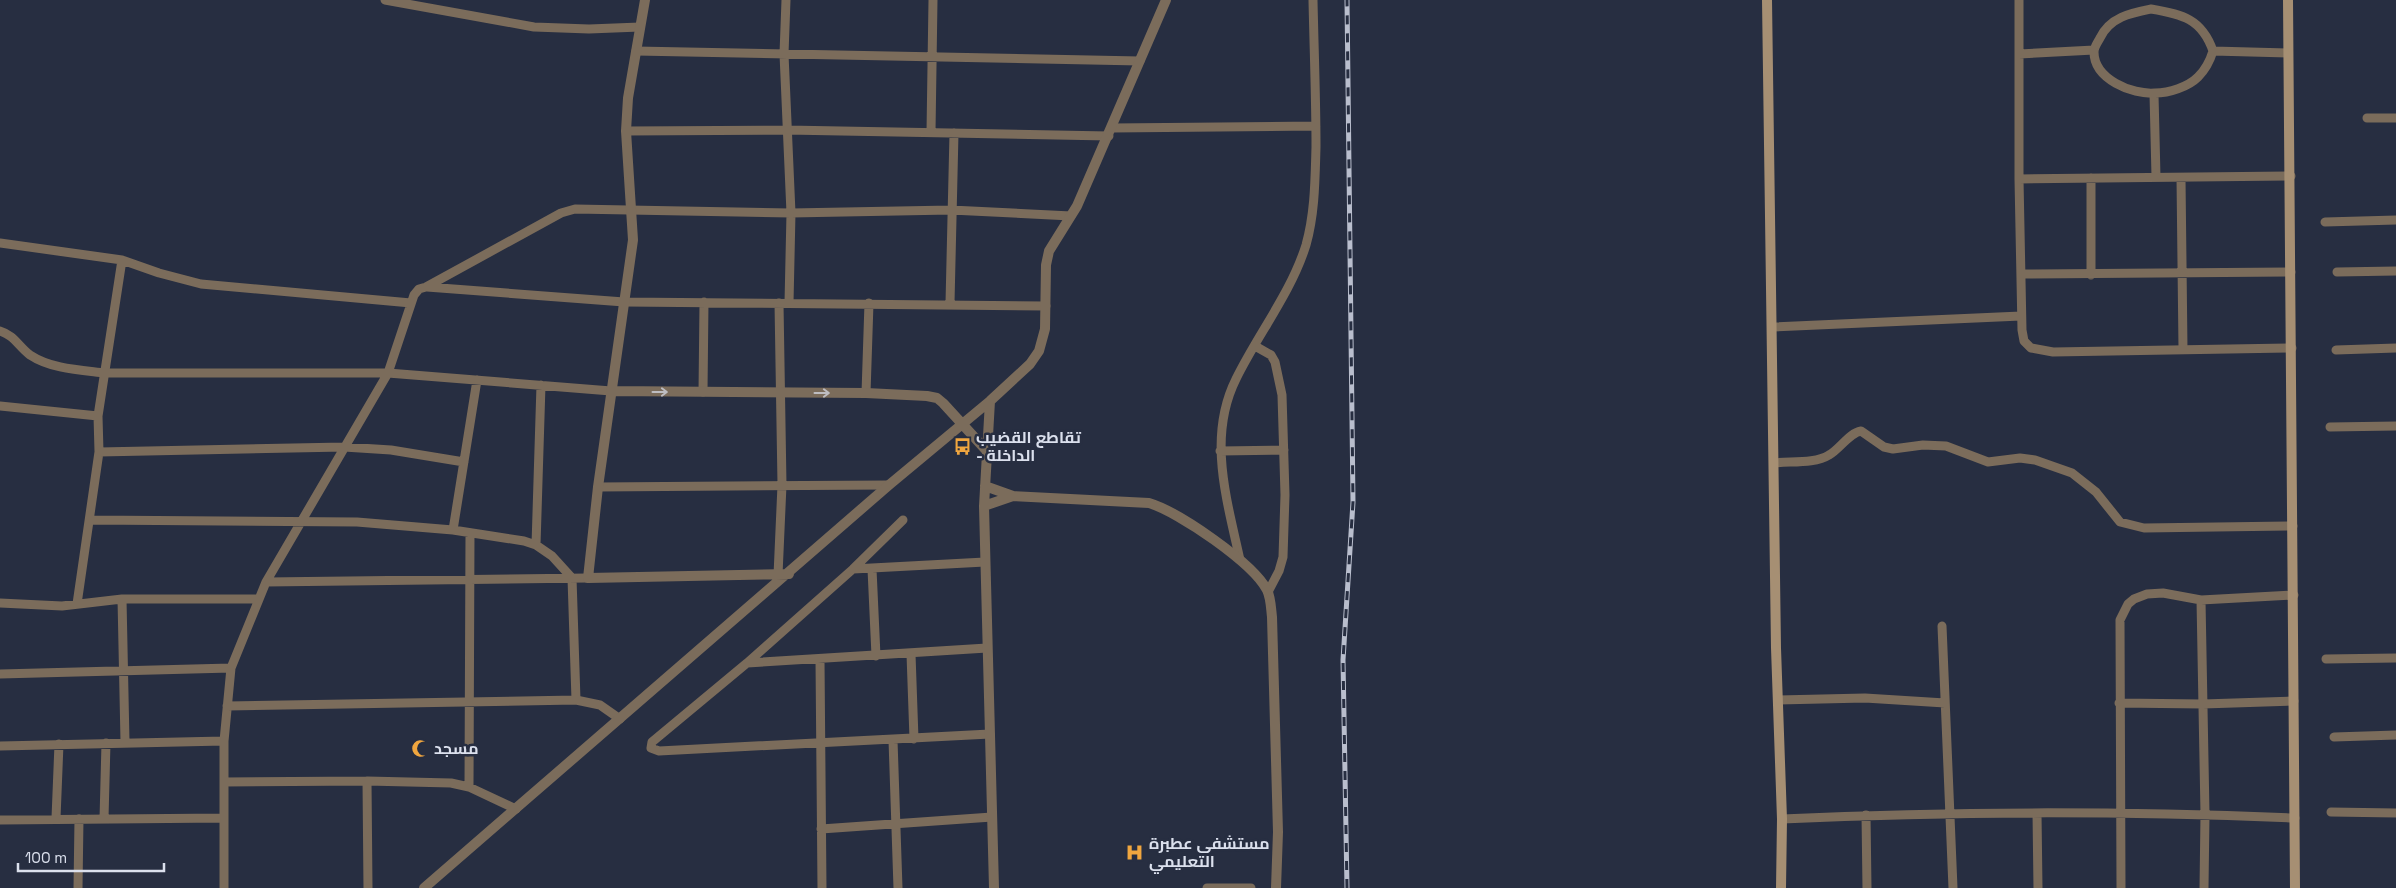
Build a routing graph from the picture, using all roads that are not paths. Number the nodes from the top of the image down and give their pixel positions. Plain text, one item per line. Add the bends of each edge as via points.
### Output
1 (385, 0) edge
2 (645, 0) edge
3 (786, 0) edge
4 (933, 0) edge
5 (1166, 0) edge
6 (1314, 0) edge
7 (1767, 0) edge
8 (2019, 0) edge
9 (2288, 0) edge
10 (2151, 4) edge
11 (640, 27) junction
12 (2094, 50) junction
13 (636, 51) junction
14 (2213, 51) junction
15 (2288, 53) junction
16 (784, 54) junction
17 (2019, 54) junction
18 (932, 56) junction
19 (1140, 60) junction
20 (2154, 94) junction
21 (2367, 118) dead end
22 (2396, 118) edge
23 (1316, 126) junction
24 (787, 130) junction
25 (626, 131) junction
26 (930, 132) junction
27 (1111, 132) junction
28 (954, 133) junction
29 (2291, 176) junction
30 (2156, 177) junction
31 (2091, 178) junction
32 (2182, 178) junction
33 (2018, 179) junction
34 (632, 210) junction
35 (952, 210) junction
36 (791, 213) junction
37 (1071, 216) junction
38 (2396, 220) edge
39 (2325, 222) dead end
40 (0, 243) edge
41 (122, 260) junction
42 (2396, 271) edge
43 (2291, 272) junction
44 (2337, 272) dead end
45 (2020, 274) junction
46 (2091, 274) junction
47 (2182, 274) junction
48 (426, 287) junction
49 (624, 302) junction
50 (704, 302) junction
51 (411, 303) junction
52 (779, 303) junction
53 (789, 303) junction
54 (869, 303) junction
55 (950, 304) junction
56 (1046, 306) junction
57 (2021, 316) junction
58 (1772, 327) junction
59 (0, 331) edge
60 (1255, 346) junction
61 (2292, 348) junction
62 (2396, 348) edge
63 (2183, 349) junction
64 (2336, 350) dead end
65 (105, 373) junction
66 (388, 373) junction
67 (477, 380) junction
68 (541, 385) junction
69 (611, 391) junction
70 (703, 392) junction
71 (781, 392) junction
72 (866, 393) junction
73 (990, 401) junction
74 (0, 406) edge
75 (98, 416) junction
76 (962, 424) junction
77 (2396, 426) edge
78 (2330, 427) dead end
79 (344, 447) junction
80 (986, 450) junction
81 (1284, 450) junction
82 (1220, 451) junction
83 (99, 452) junction
84 (464, 462) junction
85 (1774, 463) junction
86 (782, 485) junction
87 (889, 485) junction
88 (985, 486) junction
89 (598, 487) junction
90 (1013, 496) junction
91 (984, 506) junction
92 (90, 520) junction
93 (903, 520) dead end
94 (300, 523) junction
95 (2293, 526) junction
96 (453, 530) junction
97 (470, 533) junction
98 (536, 545) junction
99 (1240, 560) junction
100 (985, 562) junction
101 (853, 569) junction
102 (872, 569) junction
103 (784, 574) junction
104 (572, 578) junction
105 (588, 578) junction
106 (470, 580) junction
107 (266, 582) junction
108 (1268, 592) junction
109 (2294, 595) junction
110 (122, 600) junction
111 (258, 600) junction
112 (2201, 600) junction
113 (0, 603) edge
114 (77, 604) junction
115 (1942, 626) dead end
116 (987, 648) junction
117 (911, 654) junction
118 (876, 656) junction
119 (2396, 658) edge
120 (820, 660) junction
121 (2326, 660) dead end
122 (747, 663) junction
123 (231, 668) junction
124 (124, 670) junction
125 (0, 674) edge
126 (576, 700) junction
127 (1778, 700) junction
128 (2294, 701) junction
129 (468, 702) junction
130 (2118, 703) junction
131 (1946, 704) junction
132 (2203, 704) junction
133 (227, 706) junction
134 (620, 719) junction
135 (990, 734) junction
136 (2396, 735) edge
137 (2334, 737) dead end
138 (914, 739) junction
139 (893, 740) junction
140 (224, 741) junction
141 (126, 742) junction
142 (106, 743) junction
143 (58, 744) junction
144 (820, 744) junction
145 (0, 746) edge
146 (367, 781) junction
147 (224, 782) junction
148 (469, 787) junction
149 (516, 809) junction
150 (2120, 812) junction
151 (2331, 812) dead end
152 (2396, 812) edge
153 (2037, 813) junction
154 (2206, 814) junction
155 (1866, 815) junction
156 (1950, 815) junction
157 (992, 816) junction
158 (56, 818) junction
159 (224, 818) junction
160 (2295, 818) junction
161 (79, 819) junction
162 (104, 819) junction
163 (1782, 819) junction
164 (0, 820) edge
165 (896, 824) junction
166 (821, 828) junction
167 (78, 888) edge
168 (224, 888) edge
169 (368, 888) edge
170 (424, 888) edge
171 (822, 888) edge
172 (898, 888) edge
173 (994, 888) edge
174 (1207, 888) edge
175 (1251, 888) edge
176 (1276, 888) edge
177 (1781, 888) edge
178 (1868, 888) edge
179 (1953, 888) edge
180 (2038, 888) edge
181 (2121, 888) edge
182 (2204, 888) edge
183 (2295, 888) edge

1 - 11 street via 534,27
2 - 11 street
3 - 16 street
4 - 18 street
5 - 19 street
6 - 23 street
7 - 58 main road
8 - 17 street
9 - 15 main road
10 - 12 street via 2110,24
10 - 14 street via 2192,21 2208,35
11 - 13 street
12 - 17 street
12 - 20 street via 2096,63 2104,75 2136,91
13 - 16 street
13 - 25 street
14 - 15 street
14 - 20 street via 2208,66 2197,78 2179,88
15 - 29 main road
16 - 18 street
16 - 24 street
17 - 33 street
18 - 19 street
18 - 26 street
19 - 27 street
20 - 30 street
21 - 22 street
23 - 27 street
23 - 60 street via 1315,189 1305,245 1290,283
24 - 25 street
24 - 26 street
24 - 36 street
25 - 34 street
26 - 28 street
27 - 28 street
27 - 37 street
28 - 35 street
29 - 32 street
29 - 43 main road
30 - 31 street
30 - 32 street
31 - 33 street
31 - 46 street
32 - 47 street
33 - 45 street
34 - 36 street
34 - 48 street via 596,208 561,213
34 - 49 street via 633,240
35 - 36 street
35 - 37 street
35 - 55 street
36 - 53 street
37 - 56 street via 1049,251
38 - 39 street
40 - 41 street
41 - 51 street via 200,284
41 - 65 street
42 - 44 street
43 - 47 street
43 - 61 main road
45 - 46 street
45 - 57 street
46 - 47 street
47 - 63 street
48 - 49 street
48 - 51 street via 419,289
49 - 50 street
49 - 69 street
50 - 52 street
50 - 70 street
51 - 66 street
52 - 53 street
52 - 71 street
53 - 54 street
54 - 55 street
54 - 72 street
55 - 56 street
56 - 73 street via 1045,329 1039,351 1030,364
57 - 58 street
57 - 63 street via 2024,342 2039,350
58 - 85 main road
59 - 65 street via 38,359 65,368
60 - 81 street via 1271,355 1279,373
60 - 82 street via 1235,380 1224,412
61 - 63 street
61 - 95 main road
62 - 64 street
65 - 66 street
65 - 75 street
66 - 67 street
66 - 79 street
67 - 68 street
67 - 84 street
68 - 69 street
68 - 98 street
69 -> 70 street
69 - 89 street
70 - 71 street
71 -> 72 street
71 - 86 street
72 - 76 street via 937,398
73 - 76 street
73 - 80 street
74 - 75 street
75 - 83 street
76 - 80 street
76 - 87 street
77 - 78 street
79 - 83 street
79 - 84 street via 391,450
79 - 94 street
80 - 88 street
81 - 82 street
81 - 108 street via 1283,557
82 - 99 street via 1229,517
83 - 92 street
84 - 96 street
85 - 95 street via 1828,456 1861,431 1884,447 1893,449 1946,446 1988,462 2020,458 2072,473 2096,492 2114,518 2128,525 2144,528
85 - 127 main road
86 - 87 street
86 - 89 street
86 - 103 street
87 - 103 street
88 - 90 street
88 - 91 street
89 - 105 street
90 - 91 street
90 - 99 street via 1149,503 1165,508
91 - 100 street
92 - 94 street
92 - 114 street
93 - 101 street
94 - 96 street via 357,522
94 - 107 street
95 - 109 main road
96 - 97 street
97 - 98 street
97 - 106 street
98 - 104 street via 552,556
99 - 108 street
100 - 102 street
100 - 116 street
101 - 102 street
101 - 122 street
102 - 118 street
103 - 105 street
103 - 134 street
104 - 105 street
104 - 106 street
104 - 126 street
106 - 107 street
106 - 129 street
107 - 111 street
108 - 176 street via 1276,704
109 - 112 street
109 - 128 main road
110 - 111 street
110 - 114 street
110 - 124 street
111 - 123 street
112 - 130 street via 2164,592 2147,594 2128,604 2120,620
112 - 132 street
113 - 114 street
115 - 131 street
116 - 117 street
116 - 135 street
117 - 118 street
117 - 138 street
118 - 120 street
119 - 121 street
120 - 122 street
120 - 144 street
122 - 144 street via 652,742 651,748 659,751
123 - 124 street
123 - 133 street
124 - 125 street
124 - 141 street
126 - 129 street
126 - 134 street via 600,705
127 - 131 street via 1866,698
127 - 163 main road
128 - 132 street
128 - 160 main road
129 - 133 street
129 - 148 street
130 - 132 street
130 - 150 street
131 - 156 street
132 - 154 street
133 - 140 street
134 - 149 street
135 - 138 street
135 - 157 street
136 - 137 street
138 - 139 street
139 - 144 street
139 - 165 street
140 - 141 street
140 - 147 street
141 - 142 street
142 - 143 street
142 - 162 street
143 - 145 street
143 - 158 street
144 - 166 street
146 - 147 street
146 - 148 street via 451,783
146 - 169 street
147 - 159 street
148 - 149 street
149 - 170 street
150 - 153 street
150 - 154 street
150 - 181 street
151 - 152 street
153 - 156 street
153 - 180 street
154 - 160 street
154 - 182 street
155 - 156 street
155 - 163 street
155 - 178 street
156 - 179 street
157 - 165 street
157 - 173 street
158 - 161 street
158 - 164 street
159 - 162 street
159 - 168 street
160 - 183 main road
161 - 162 street
161 - 167 street
163 - 177 main road
165 - 166 street
165 - 172 street
166 - 171 street
174 - 175 street

